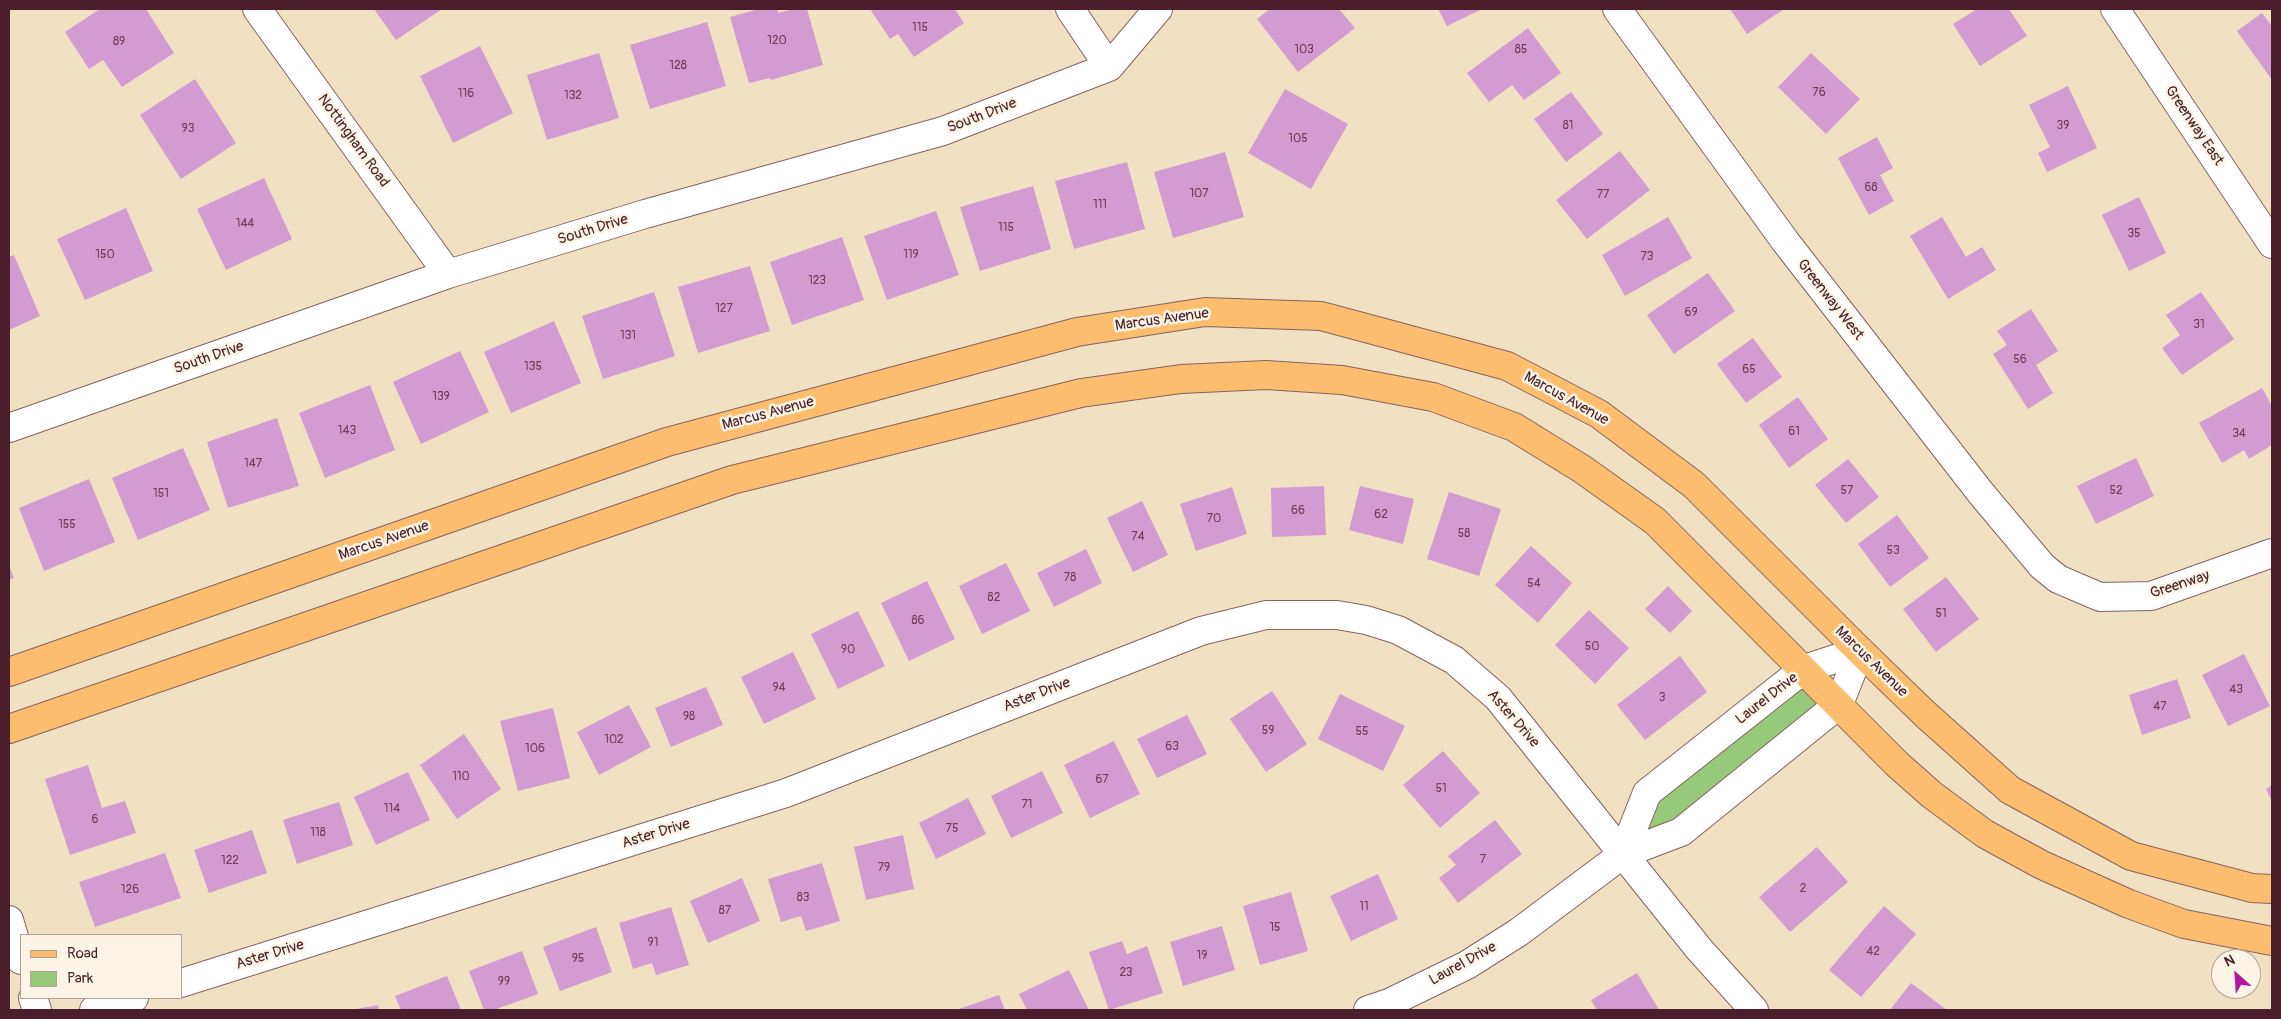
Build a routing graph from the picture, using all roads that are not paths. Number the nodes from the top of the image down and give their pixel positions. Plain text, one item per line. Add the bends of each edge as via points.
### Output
1 (257, 9) edge
2 (1070, 9) edge
3 (1158, 9) edge
4 (1617, 9) edge
5 (2115, 9) edge
6 (1109, 67) junction
7 (2272, 244) edge
8 (448, 274) junction
9 (9, 428) edge
10 (2272, 553) edge
11 (2058, 578) joint
12 (1860, 652) junction
13 (1804, 669) junction
14 (9, 672) edge
15 (1840, 704) junction
16 (9, 729) edge
17 (1624, 854) junction
18 (2272, 889) edge
19 (9, 920) edge
20 (2272, 941) edge
21 (20, 957) edge
22 (182, 983) edge
23 (131, 999) edge
24 (94, 1010) edge
25 (1368, 1010) edge
26 (1754, 1010) edge

1 - 8 street, Nottingham Road
2 - 6 street
3 - 6 street, South Drive
4 - 11 street, Greenway West via 1785,241 1980,492 2042,566
5 - 7 street, Greenway East
6 - 8 street, South Drive via 943,130 645,214
8 - 9 street, South Drive
10 - 11 street, Greenway via 2151,596 2100,597
12 - 13 street, Laurel Drive
12 - 14 main road, Marcus Avenue via 1694,485 1599,414 1507,366 1321,316 1205,312 1077,332 667,442
12 - 15 street
12 - 18 main road, Marcus Avenue via 2010,790 2131,856 2252,888
13 - 15 main road
13 - 16 main road via 1656,520 1514,427 1433,397 1342,380 1266,375 1181,379 1081,392 732,480
13 - 17 street, Laurel Drive via 1647,793
15 - 17 street, Laurel Drive via 1681,832
15 - 20 main road via 1897,764 1932,795 1984,834 2042,866 2184,924
17 - 22 street, Aster Drive via 1498,698 1454,660 1398,630 1366,620 1337,615 1266,614 1201,630 786,793
17 - 25 street, Laurel Drive via 1527,926 1467,965
17 - 26 street, Aster Drive via 1699,949
19 - 21 street
23 - 24 street

